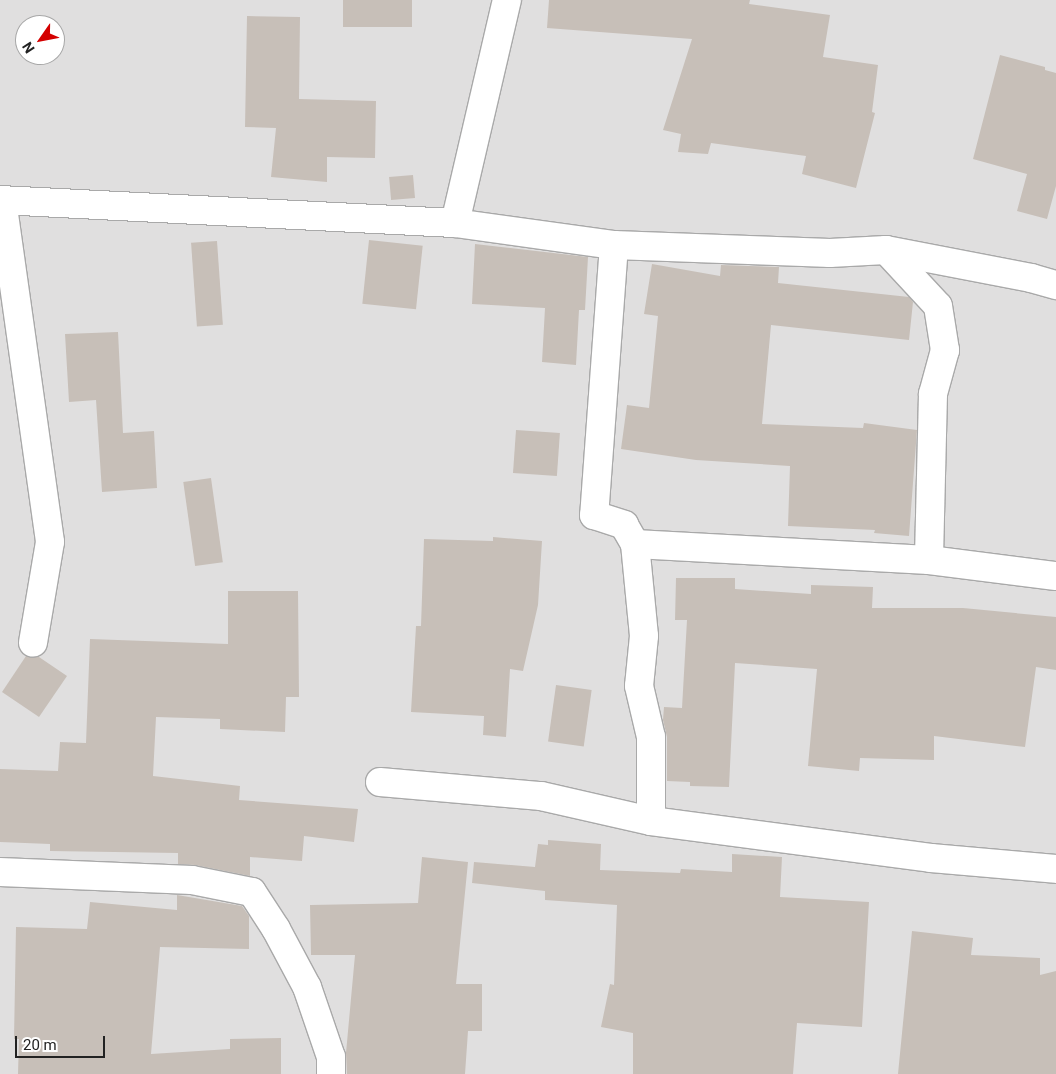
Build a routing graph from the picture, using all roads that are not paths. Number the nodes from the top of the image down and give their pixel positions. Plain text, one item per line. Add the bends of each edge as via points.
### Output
1 (507, 0) edge
2 (1, 200) edge
3 (455, 223) junction
4 (614, 245) junction
5 (886, 250) junction
6 (1056, 285) edge
7 (635, 544) junction
8 (929, 560) junction
9 (1056, 576) edge
10 (33, 642) dead end
11 (380, 782) dead end
12 (652, 821) junction
13 (1056, 869) edge
14 (0, 872) edge
15 (331, 1074) edge

1 - 3 street
2 - 3 street
2 - 10 street via 50,542
3 - 4 street
4 - 5 street via 830,253
4 - 7 street via 594,514 624,525
5 - 6 street
5 - 8 street via 938,306 945,350 933,394
7 - 8 street
7 - 12 street via 644,636 639,686 651,737
8 - 9 street
11 - 12 street via 541,796
12 - 13 street via 931,858
14 - 15 street via 192,880 252,892 307,987 331,1057

